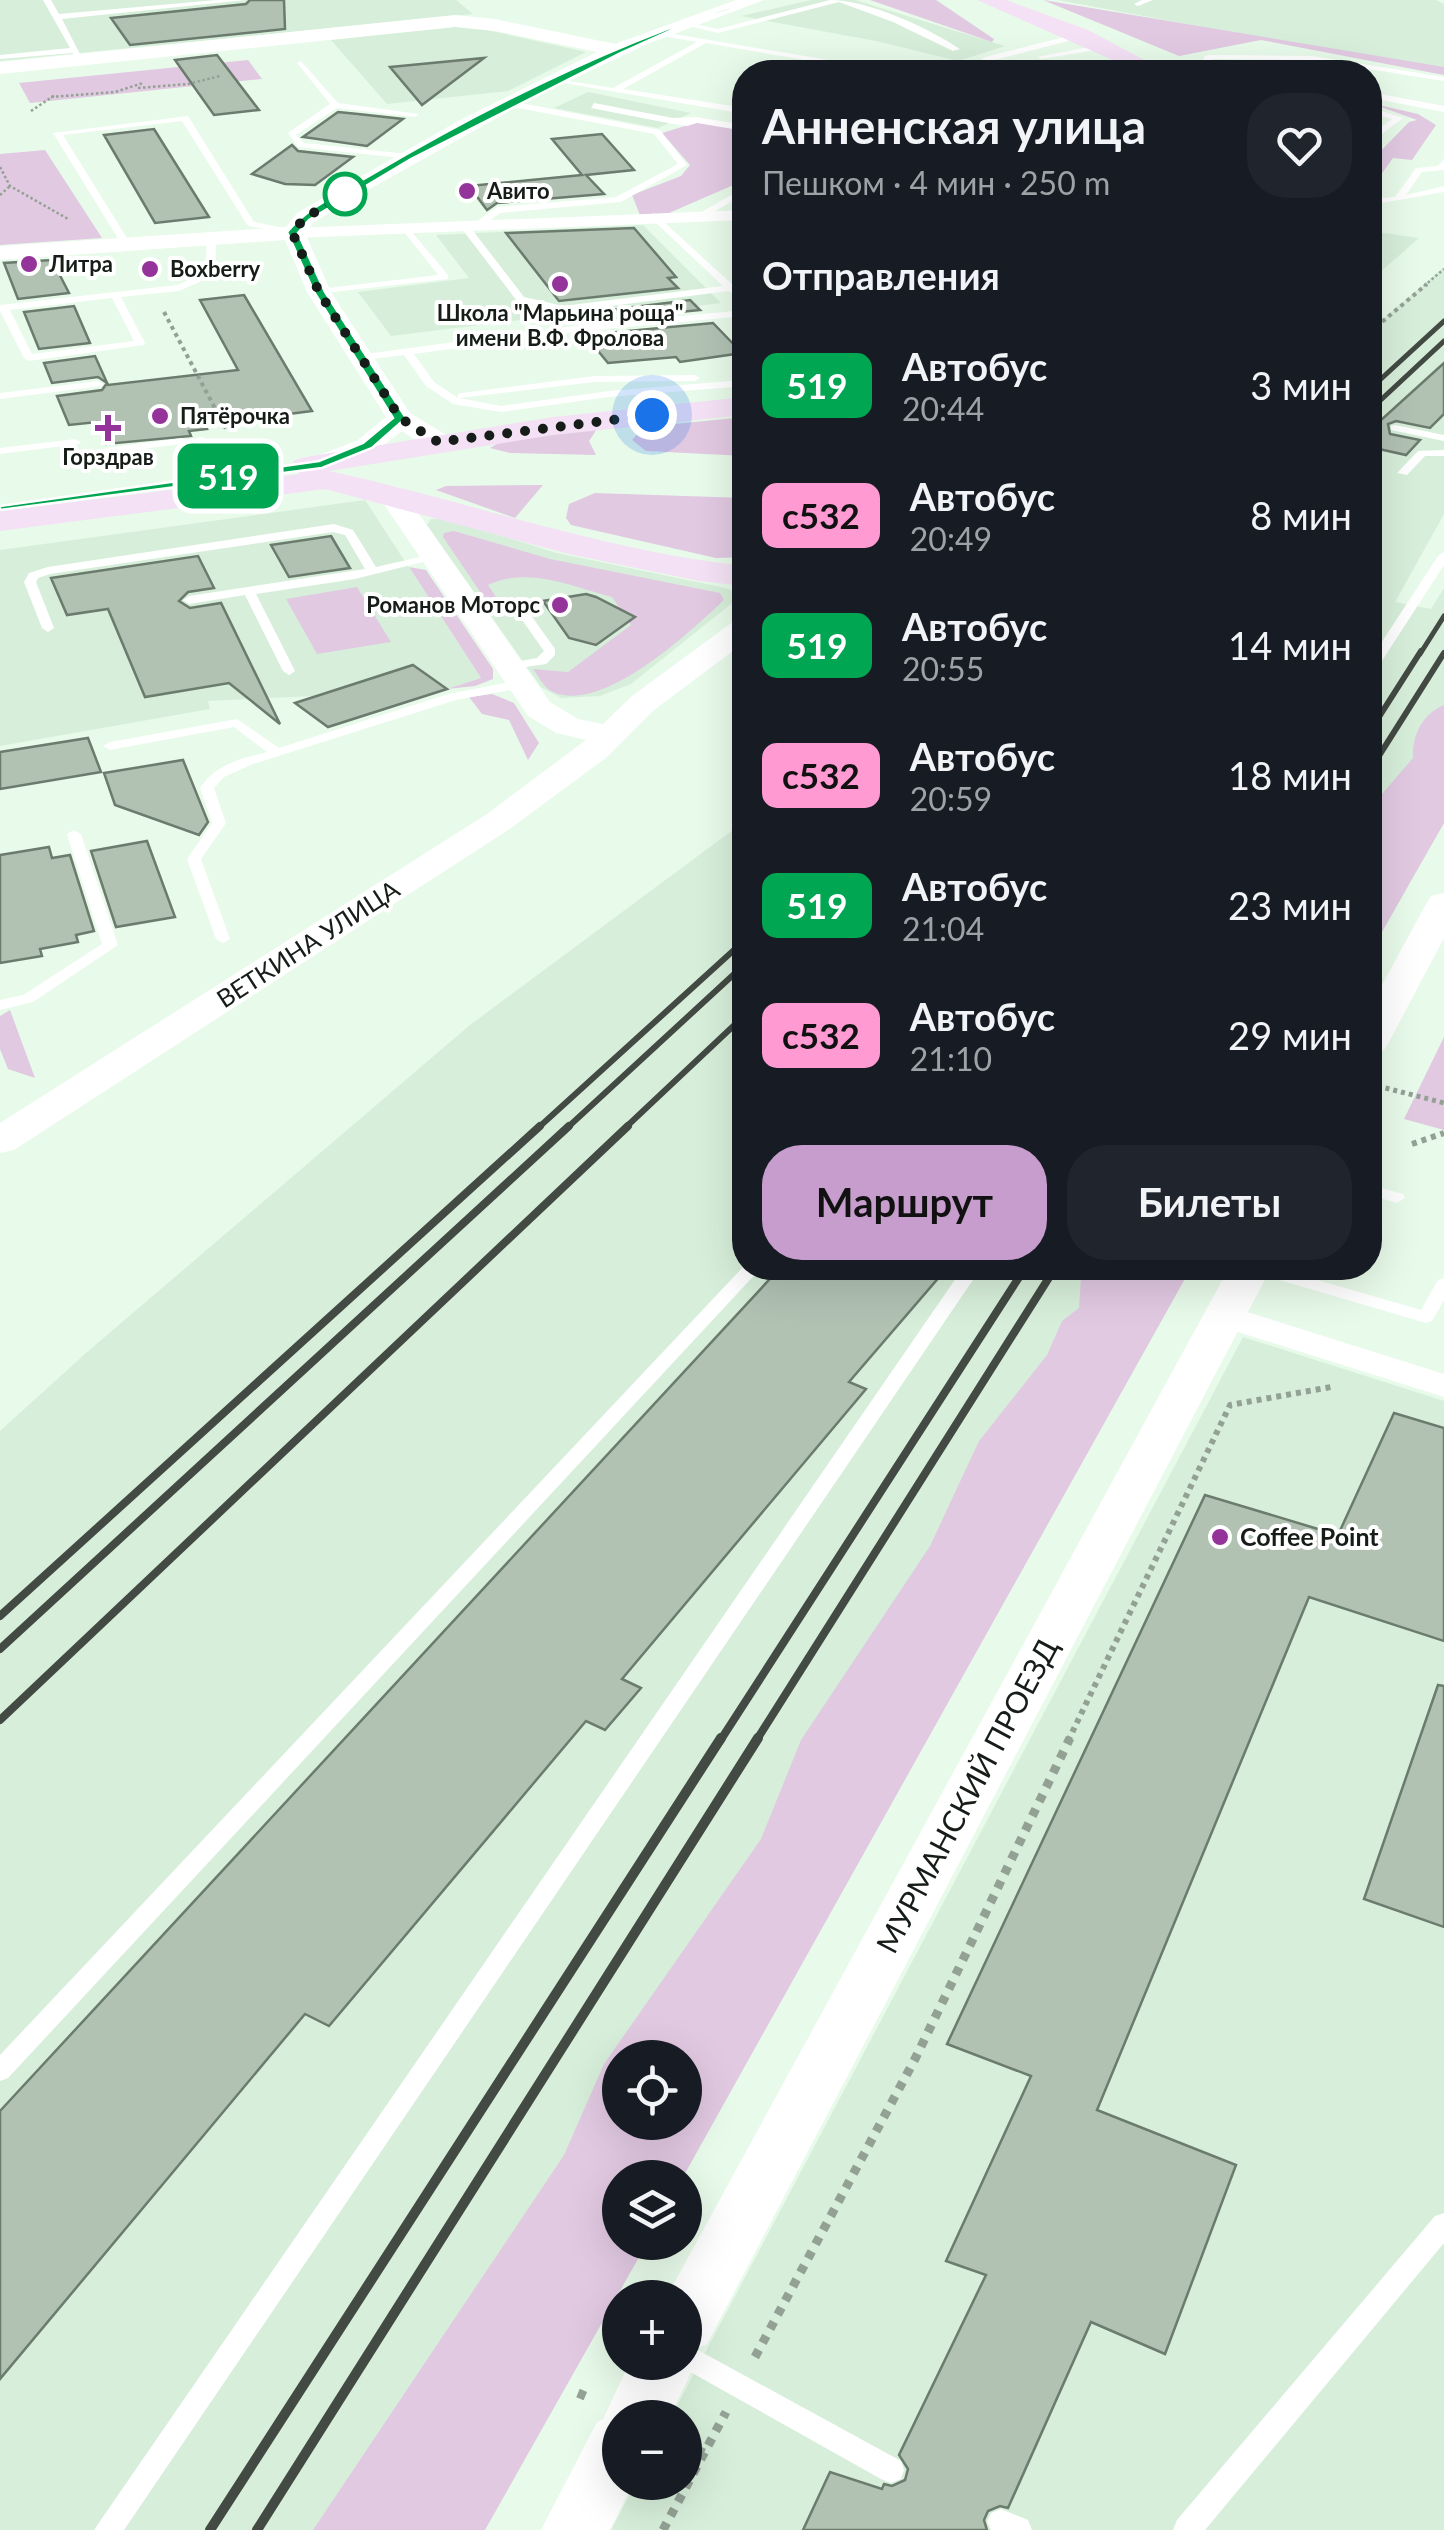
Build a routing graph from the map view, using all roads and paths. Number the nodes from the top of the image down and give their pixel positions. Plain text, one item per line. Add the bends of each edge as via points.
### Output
1 (47, 0) edge
2 (242, 0) edge
3 (755, 0) edge
4 (839, 0) edge
5 (987, 0) edge
6 (1016, 0) edge
7 (1149, 0) edge
8 (1138, 4) dead end
9 (56, 17) junction
10 (682, 23) junction
11 (659, 33) junction
12 (1096, 38) junction
13 (704, 42) junction
14 (956, 49) dead end
15 (1018, 49) junction
16 (618, 51) junction
17 (79, 54) junction
18 (1041, 58) junction
19 (815, 60) edge
20 (987, 60) edge
21 (1044, 60) edge
22 (1147, 60) edge
23 (1207, 60) edge
24 (1325, 60) edge
25 (301, 63) dead end
26 (0, 64) edge
27 (1382, 69) edge
28 (1444, 79) edge
29 (556, 81) junction
30 (614, 90) junction
31 (1382, 98) edge
32 (511, 104) junction
33 (335, 105) junction
34 (594, 106) dead end
35 (732, 109) edge
36 (1444, 110) edge
37 (1382, 113) edge
38 (415, 114) dead end
39 (696, 120) junction
40 (732, 126) edge
41 (69, 130) junction
42 (1382, 131) edge
43 (657, 132) junction
44 (376, 153) junction
45 (408, 157) junction
46 (364, 160) dead end
47 (0, 166) edge
48 (1443, 167) edge
49 (10, 186) junction
50 (1444, 189) edge
51 (0, 194) edge
52 (732, 197) edge
53 (1398, 199) junction
54 (1382, 201) edge
55 (732, 213) edge
56 (703, 214) junction
57 (654, 216) junction
58 (472, 224) junction
59 (72, 226) dead end
60 (406, 228) junction
61 (292, 232) junction
62 (211, 238) junction
63 (126, 244) junction
64 (0, 253) edge
65 (1444, 269) edge
66 (731, 288) joint
67 (153, 291) junction
68 (319, 292) junction
69 (114, 295) junction
70 (2, 308) edge
71 (732, 314) edge
72 (1382, 322) edge
73 (408, 351) junction
74 (358, 358) junction
75 (98, 384) dead end
76 (732, 384) edge
77 (0, 396) edge
78 (732, 407) edge
79 (400, 418) junction
80 (1394, 428) dead end
81 (1444, 438) edge
82 (232, 440) dead end
83 (74, 442) dead end
84 (438, 442) junction
85 (0, 451) edge
86 (106, 452) dead end
87 (1444, 452) edge
88 (208, 456) junction
89 (323, 472) junction
90 (1403, 473) dead end
91 (391, 494) junction
92 (0, 506) edge
93 (0, 521) edge
94 (1444, 556) edge
95 (434, 558) junction
96 (372, 570) junction
97 (732, 572) edge
98 (248, 592) junction
99 (190, 600) dead end
100 (473, 614) junction
101 (48, 628) dead end
102 (732, 637) edge
103 (1382, 652) edge
104 (289, 670) dead end
105 (515, 675) junction
106 (607, 735) junction
107 (110, 746) dead end
108 (277, 753) junction
109 (74, 834) dead end
110 (1444, 904) edge
111 (223, 939) dead end
112 (0, 1006) edge
113 (1382, 1020) edge
114 (1382, 1087) edge
115 (1444, 1103) edge
116 (1444, 1133) edge
117 (0, 1141) edge
118 (1412, 1144) dead end
119 (1382, 1194) edge
120 (1397, 1198) dead end
121 (741, 1280) edge
122 (964, 1280) edge
123 (1244, 1280) edge
124 (1299, 1280) edge
125 (1444, 1284) edge
126 (1225, 1316) junction
127 (1435, 1320) edge
128 (1352, 1356) junction
129 (1444, 1386) edge
130 (0, 2072) edge
131 (1444, 2224) edge
132 (702, 2292) edge
133 (702, 2365) edge
134 (740, 2386) junction
135 (704, 2453) joint
136 (891, 2470) dead end
137 (602, 2478) edge
138 (108, 2530) edge
139 (574, 2530) edge
140 (662, 2530) edge
141 (1188, 2530) edge

1 - 9 lane
2 - 9 lane
3 - 10 street
4 - 10 lane via 718,31
4 - 14 lane
5 - 12 main road
6 - 12 main road
7 - 8 lane
9 - 17 lane
10 - 11 street
11 - 13 lane
11 - 16 street
12 - 15 lane
12 - 18 lane
12 - 22 main road
13 - 19 lane
13 - 30 lane
15 - 18 lane
15 - 20 lane
16 - 17 street via 467,21
16 - 29 street
17 - 26 street
18 - 21 lane
23 - 24 lane via 1244,54
25 - 33 lane
26 - 41 path via 30,110
27 - 28 lane
29 - 30 lane
29 - 32 street
30 - 35 lane
31 - 36 lane
32 - 43 lane
32 - 45 street
33 - 38 lane
33 - 44 lane via 291,134 301,144
34 - 39 lane
37 - 42 lane via 1399,118
39 - 40 lane
39 - 43 lane
41 - 61 lane via 185,118 251,224
41 - 63 lane via 58,133
43 - 58 lane via 683,164 618,200 497,210
44 - 45 lane
44 - 46 lane
45 - 61 street
47 - 49 path
48 - 53 lane via 1420,170
49 - 51 path
49 - 59 path
50 - 53 lane
52 - 56 lane
53 - 54 lane
55 - 56 street
56 - 57 street
57 - 58 street
57 - 66 lane
58 - 60 street
58 - 66 lane via 521,299 563,309
60 - 61 street
60 - 68 lane via 444,277
61 - 62 street
61 - 68 street
62 - 63 street
62 - 67 lane via 212,273 180,288
63 - 64 street
65 - 72 path
67 - 69 lane
67 - 82 path
68 - 74 street
69 - 70 lane
69 - 70 lane via 140,343 29,358
71 - 73 lane
73 - 74 lane
73 - 76 lane via 430,384 457,402 501,408
74 - 79 street
75 - 77 lane
78 - 84 main road
79 - 84 street
79 - 89 street
80 - 81 lane
83 - 85 lane
84 - 89 main road
86 - 88 lane via 182,442
87 - 90 lane via 1422,453
88 - 89 main road
88 - 92 main road
89 - 91 main road
89 - 93 main road
91 - 95 street
91 - 97 main road via 561,542
94 - 103 lane
95 - 96 lane
95 - 100 street
96 - 98 lane
96 - 101 lane via 348,533 334,528 48,571 30,582
98 - 99 lane
98 - 104 lane
100 - 105 street
100 - 105 lane via 524,614 551,652
102 - 106 street, ВЕТКИНА УЛИЦА
105 - 106 street via 551,720
105 - 108 lane
106 - 117 street, ВЕТКИНА УЛИЦА via 499,821
107 - 108 lane via 237,723
108 - 111 lane via 227,769 208,788 219,823 194,858
109 - 112 lane via 110,944 28,999
110 - 113 street
114 - 115 path
116 - 118 path
119 - 120 lane
121 - 130 lane
122 - 138 lane
123 - 126 street, МУРМАНСКИЙ ПРОЕЗД
124 - 127 lane
125 - 127 lane
126 - 128 street
126 - 132 street, МУРМАНСКИЙ ПРОЕЗД
128 - 129 street
128 - 134 path via 1345,1384 1230,1404 915,2059
131 - 141 lane
133 - 134 lane
134 - 135 path
134 - 136 lane
135 - 140 path
137 - 139 street

